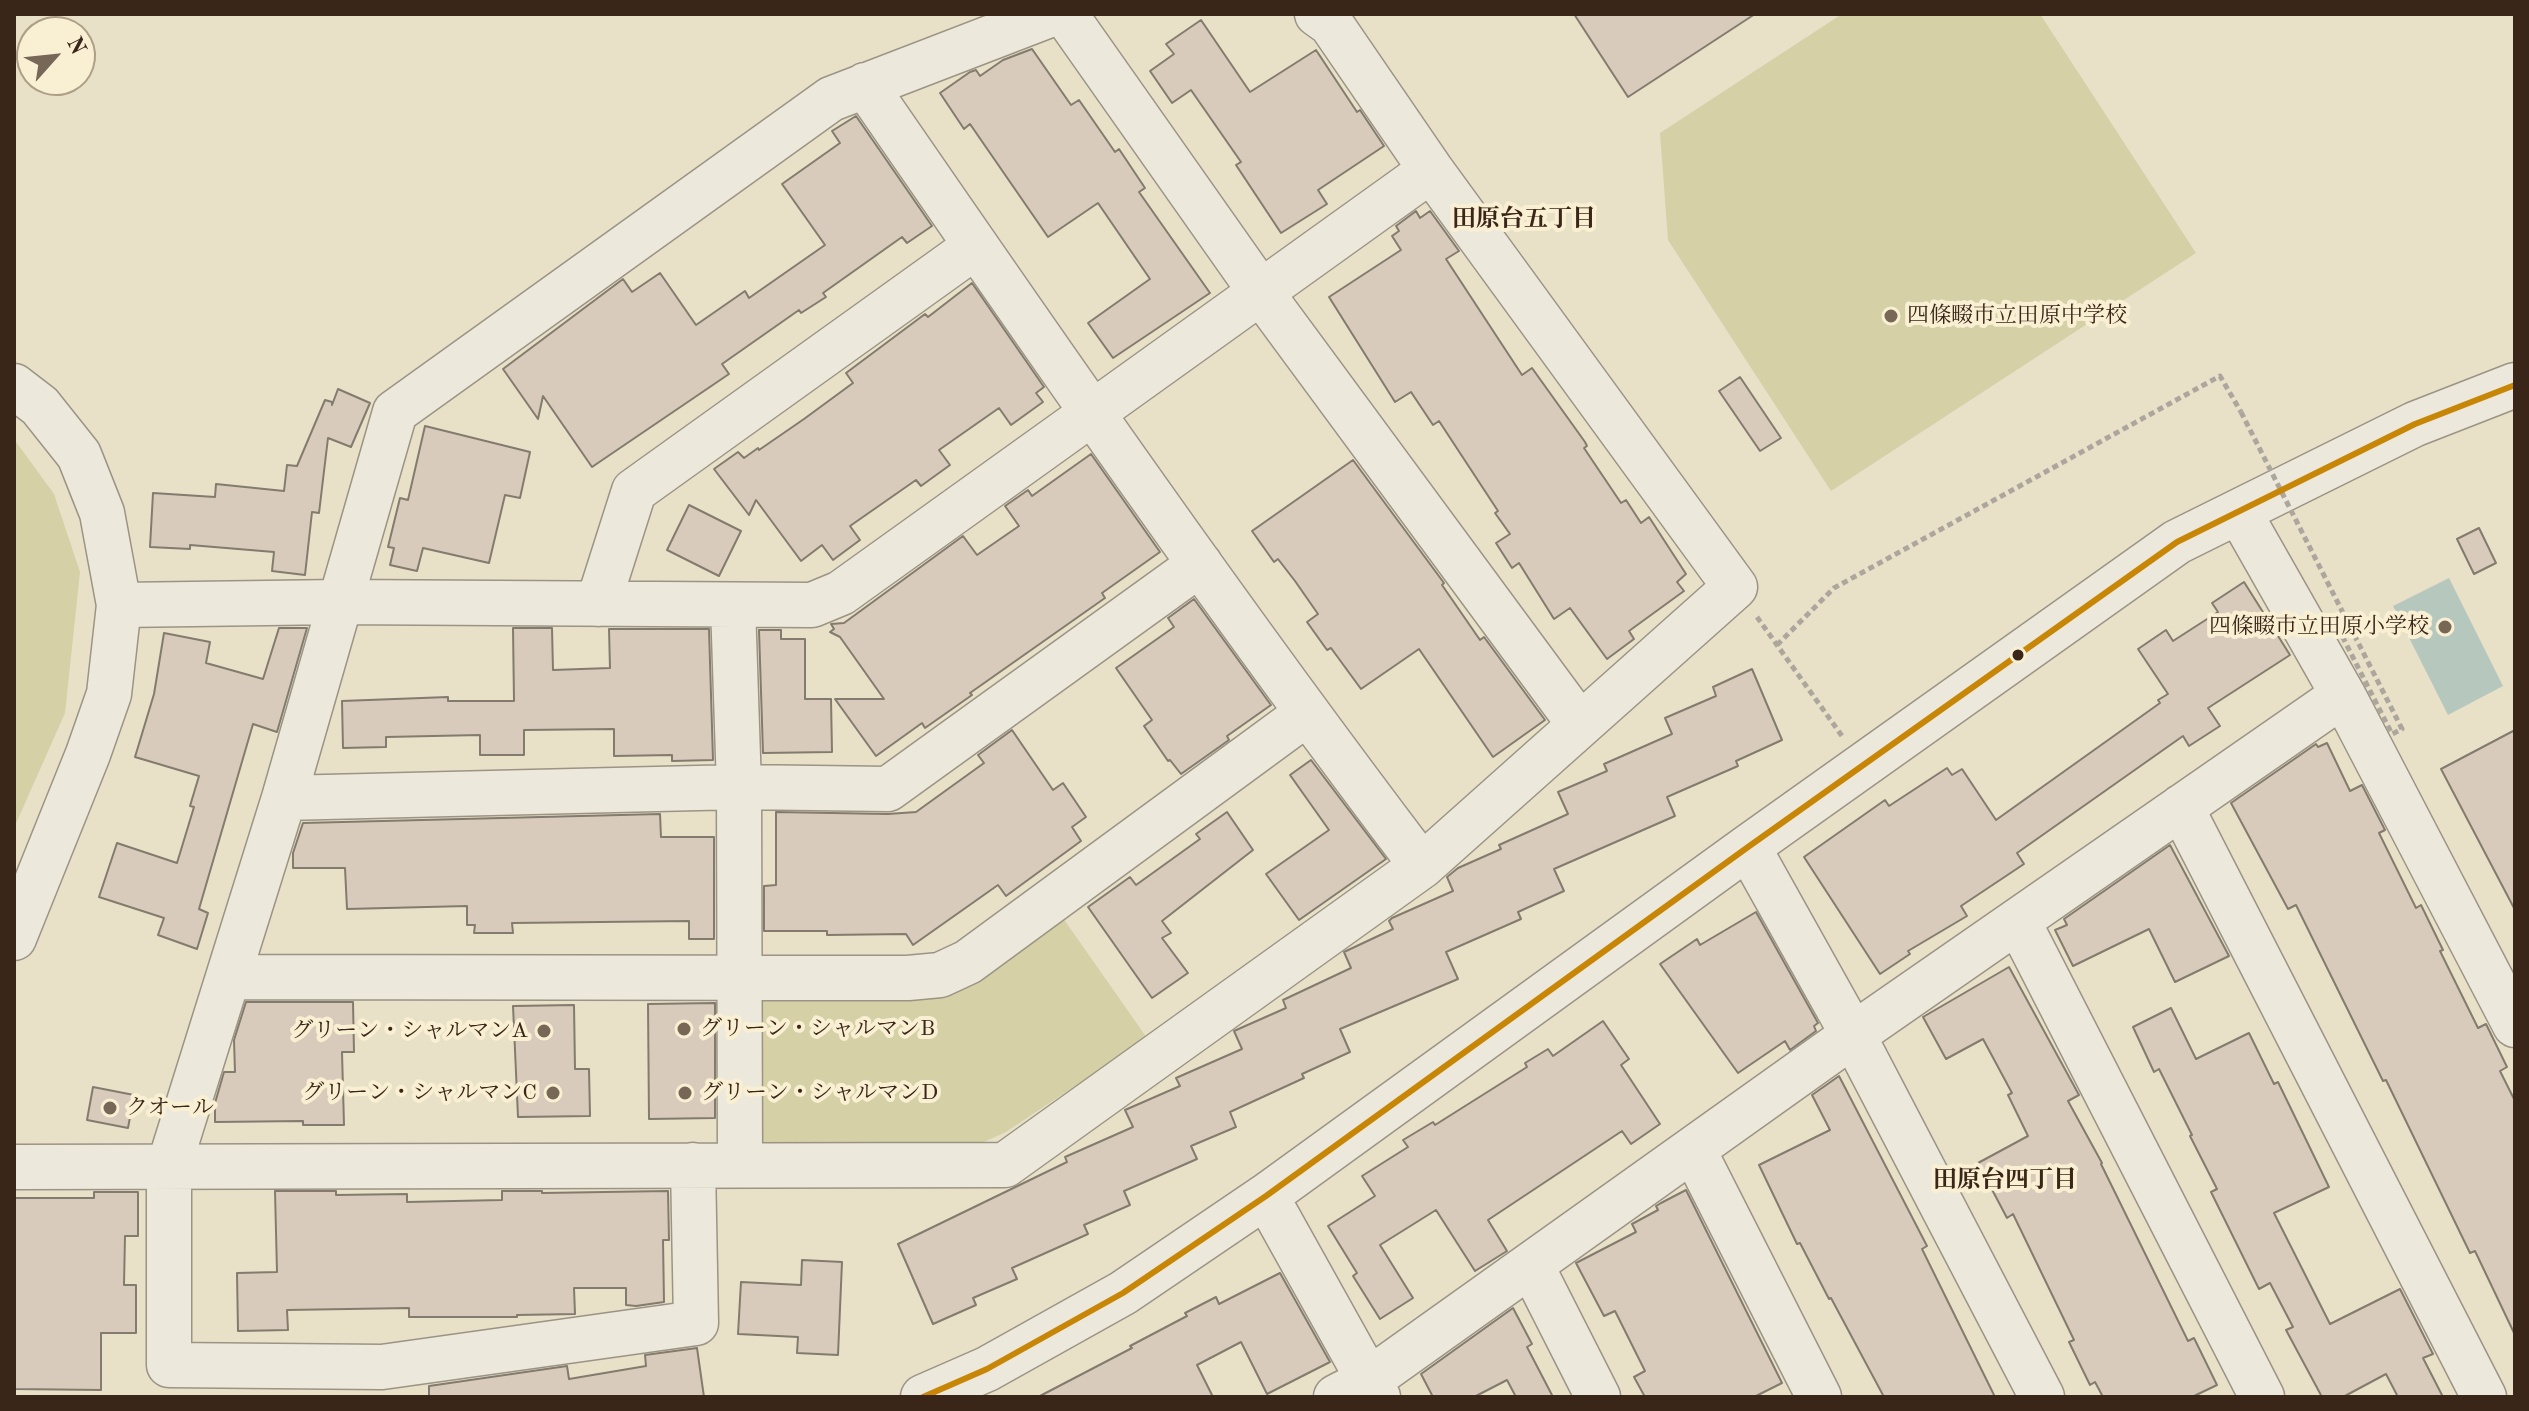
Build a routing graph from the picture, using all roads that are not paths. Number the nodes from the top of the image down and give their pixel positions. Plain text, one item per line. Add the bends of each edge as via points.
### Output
1 (1052, 14) edge
2 (1065, 14) edge
3 (1317, 14) edge
4 (865, 85) junction
5 (1431, 170) junction
6 (976, 246) junction
7 (1260, 291) junction
8 (2515, 385) edge
9 (14, 386) edge
10 (1091, 412) junction
11 (2239, 512) junction
12 (1200, 564) junction
13 (340, 602) junction
14 (598, 604) junction
15 (119, 605) junction
16 (733, 605) junction
17 (2343, 695) junction
18 (1306, 714) junction
19 (1580, 725) junction
20 (739, 787) junction
21 (284, 798) junction
22 (2181, 807) junction
23 (1748, 847) junction
24 (1422, 866) junction
25 (2018, 921) junction
26 (14, 938) edge
27 (740, 976) junction
28 (228, 977) junction
29 (2515, 1025) edge
30 (1853, 1035) junction
31 (1693, 1149) junction
32 (693, 1165) junction
33 (740, 1165) junction
34 (169, 1166) junction
35 (14, 1167) edge
36 (1266, 1196) junction
37 (1531, 1265) junction
38 (1361, 1391) edge
39 (923, 1397) edge
40 (1598, 1397) edge
41 (1819, 1397) edge
42 (2042, 1397) edge
43 (2262, 1397) edge
44 (2484, 1397) edge

1 - 4 street
2 - 7 street
3 - 5 street via 1331,24
4 - 6 street
4 - 13 street via 831,99 395,412
5 - 7 street
5 - 19 street via 1735,587
6 - 10 street
6 - 14 street via 634,491
7 - 10 street
7 - 19 street
8 - 11 street via 2415,424
9 - 15 street via 40,406 79,455 102,513
10 - 12 street
10 - 16 street via 841,593 812,605
11 - 17 street
11 - 23 street via 2177,542
12 - 18 street
12 - 20 street via 888,789
13 - 14 street
13 - 15 street
13 - 21 street
14 - 16 street
15 - 26 street via 109,694
16 - 20 street
17 - 22 street
17 - 29 street
18 - 24 street
18 - 27 street via 968,962 940,975
19 - 24 street
20 - 21 street
20 - 27 street
21 - 28 street
22 - 25 street
22 - 44 street
23 - 30 street
23 - 36 street
24 - 33 street via 1005,1165
25 - 30 street
25 - 43 street
27 - 28 street
27 - 33 street
28 - 34 street
30 - 31 street
30 - 42 street
31 - 37 street
31 - 41 street
32 - 33 street
32 - 34 street
32 - 34 street via 696,1323 382,1367 169,1365
34 - 35 street
36 - 38 street
36 - 39 street via 1123,1293 987,1369
37 - 38 street
37 - 40 street

